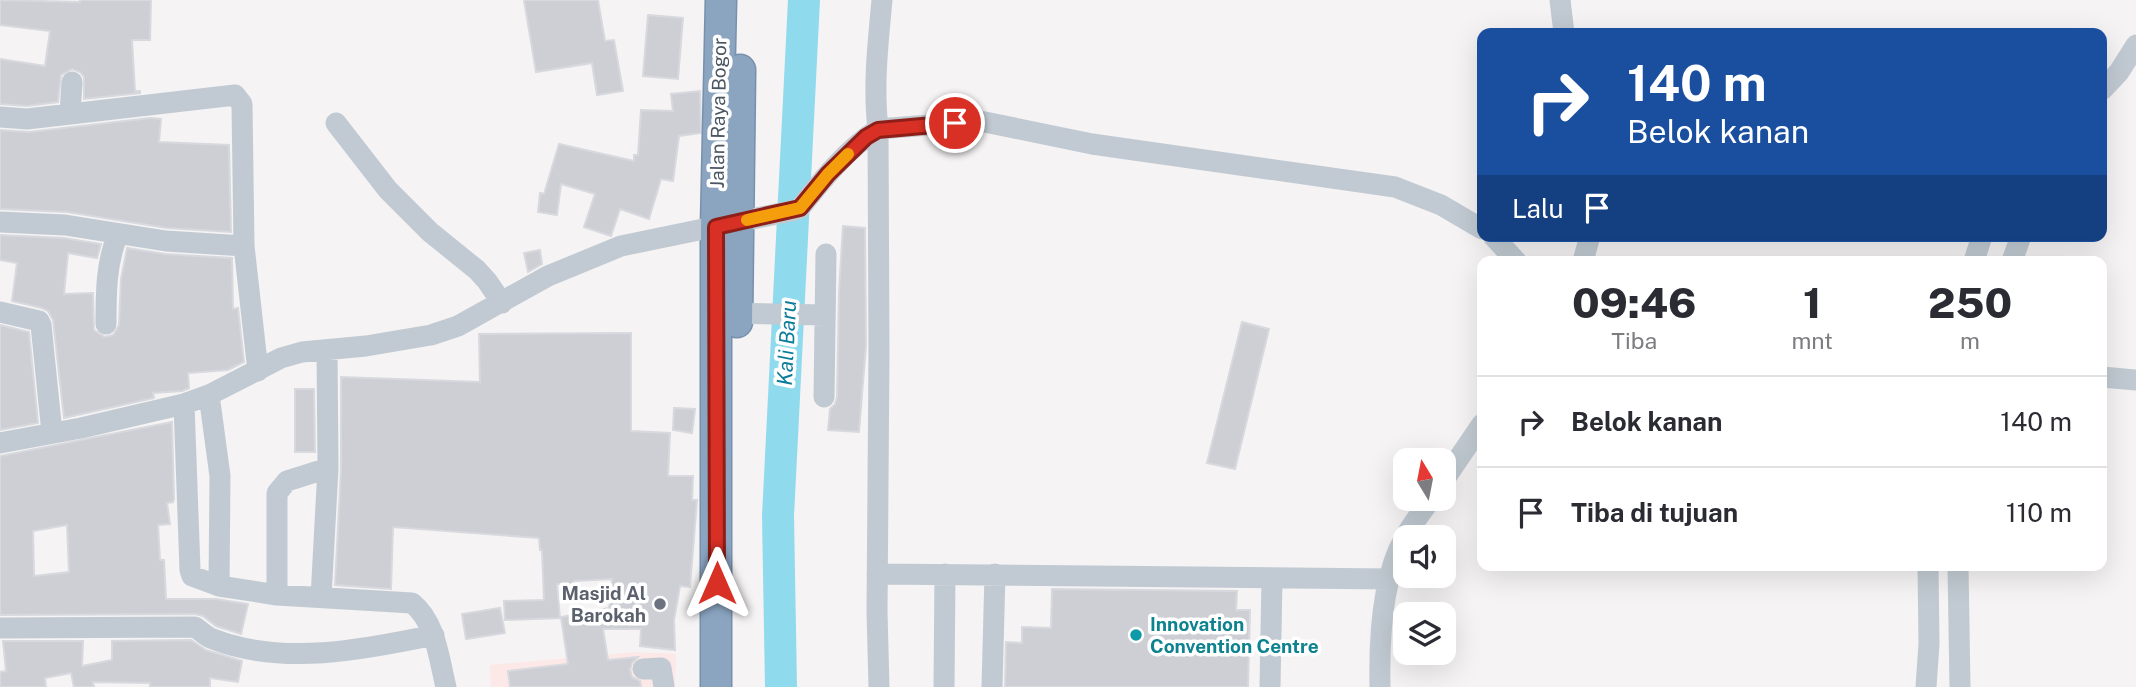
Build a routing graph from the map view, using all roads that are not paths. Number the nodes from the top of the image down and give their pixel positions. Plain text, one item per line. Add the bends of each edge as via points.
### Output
1 (721, 0) edge
2 (741, 0) edge
3 (882, 0) edge
4 (1560, 0) edge
5 (1563, 28) edge
6 (2136, 45) edge
7 (2128, 77) edge
8 (72, 82) dead end
9 (2107, 88) edge
10 (69, 114) junction
11 (0, 117) edge
12 (336, 124) dead end
13 (878, 130) junction
14 (0, 222) edge
15 (727, 224) junction
16 (1477, 226) edge
17 (118, 234) junction
18 (1499, 242) edge
19 (244, 246) junction
20 (826, 254) dead end
21 (1511, 256) edge
22 (502, 303) junction
23 (0, 312) edge
24 (727, 313) junction
25 (818, 314) junction
26 (106, 324) dead end
27 (327, 350) junction
28 (258, 371) junction
29 (2107, 377) edge
30 (2136, 380) edge
31 (209, 395) junction
32 (824, 397) dead end
33 (184, 404) junction
34 (1477, 431) edge
35 (52, 433) junction
36 (0, 443) edge
37 (1456, 462) edge
38 (328, 468) junction
39 (1423, 511) edge
40 (1928, 571) edge
41 (1958, 571) edge
42 (877, 574) junction
43 (995, 574) junction
44 (945, 575) junction
45 (1272, 578) junction
46 (1390, 579) junction
47 (219, 586) junction
48 (277, 595) junction
49 (321, 598) junction
50 (0, 628) edge
51 (434, 635) junction
52 (643, 669) dead end
53 (446, 687) edge
54 (664, 687) edge
55 (716, 687) edge
56 (736, 687) edge
57 (879, 687) edge
58 (944, 687) edge
59 (992, 687) edge
60 (1270, 687) edge
61 (1380, 687) edge
62 (1926, 687) edge
63 (1960, 687) edge

1 - 15 highway, Jalan Raya Bogor
2 - 15 highway, Jalan Raya Bogor
3 - 13 street via 876,58
4 - 5 street
6 - 7 street
7 - 9 street
8 - 10 street
10 - 11 street
10 - 19 street via 238,97 243,113
12 - 22 street via 388,190 477,270
13 - 15 street via 828,174 800,208
13 - 16 street via 981,121 1092,144 1395,187 1441,205
13 - 42 street
14 - 17 street via 65,225
15 - 22 street via 621,246 548,276
15 - 24 highway, Jalan Raya Bogor
17 - 19 street
17 - 26 street via 107,271
18 - 21 street
19 - 28 street
20 - 25 street
22 - 27 street via 431,335
23 - 35 street via 41,325
24 - 25 street
24 - 55 highway, Jalan Raya Bogor
24 - 56 highway, Jalan Raya Bogor
25 - 32 street
27 - 28 street via 281,358
27 - 38 street
28 - 31 street
29 - 30 street
31 - 33 street
31 - 47 street via 220,476
33 - 35 street
33 - 47 street via 190,570 197,580
34 - 37 street
35 - 36 street
38 - 48 street via 287,481 277,493
38 - 49 street
39 - 46 street via 1403,540
40 - 62 street
41 - 63 street
42 - 44 street
42 - 57 street
43 - 44 street
43 - 45 street
43 - 59 street
44 - 58 street
45 - 46 street
45 - 60 street
46 - 61 street via 1379,644
47 - 48 street
48 - 49 street
49 - 51 street via 412,603
50 - 51 street via 195,627 214,640 242,648 298,653 387,645
51 - 53 street
52 - 54 street via 661,668

